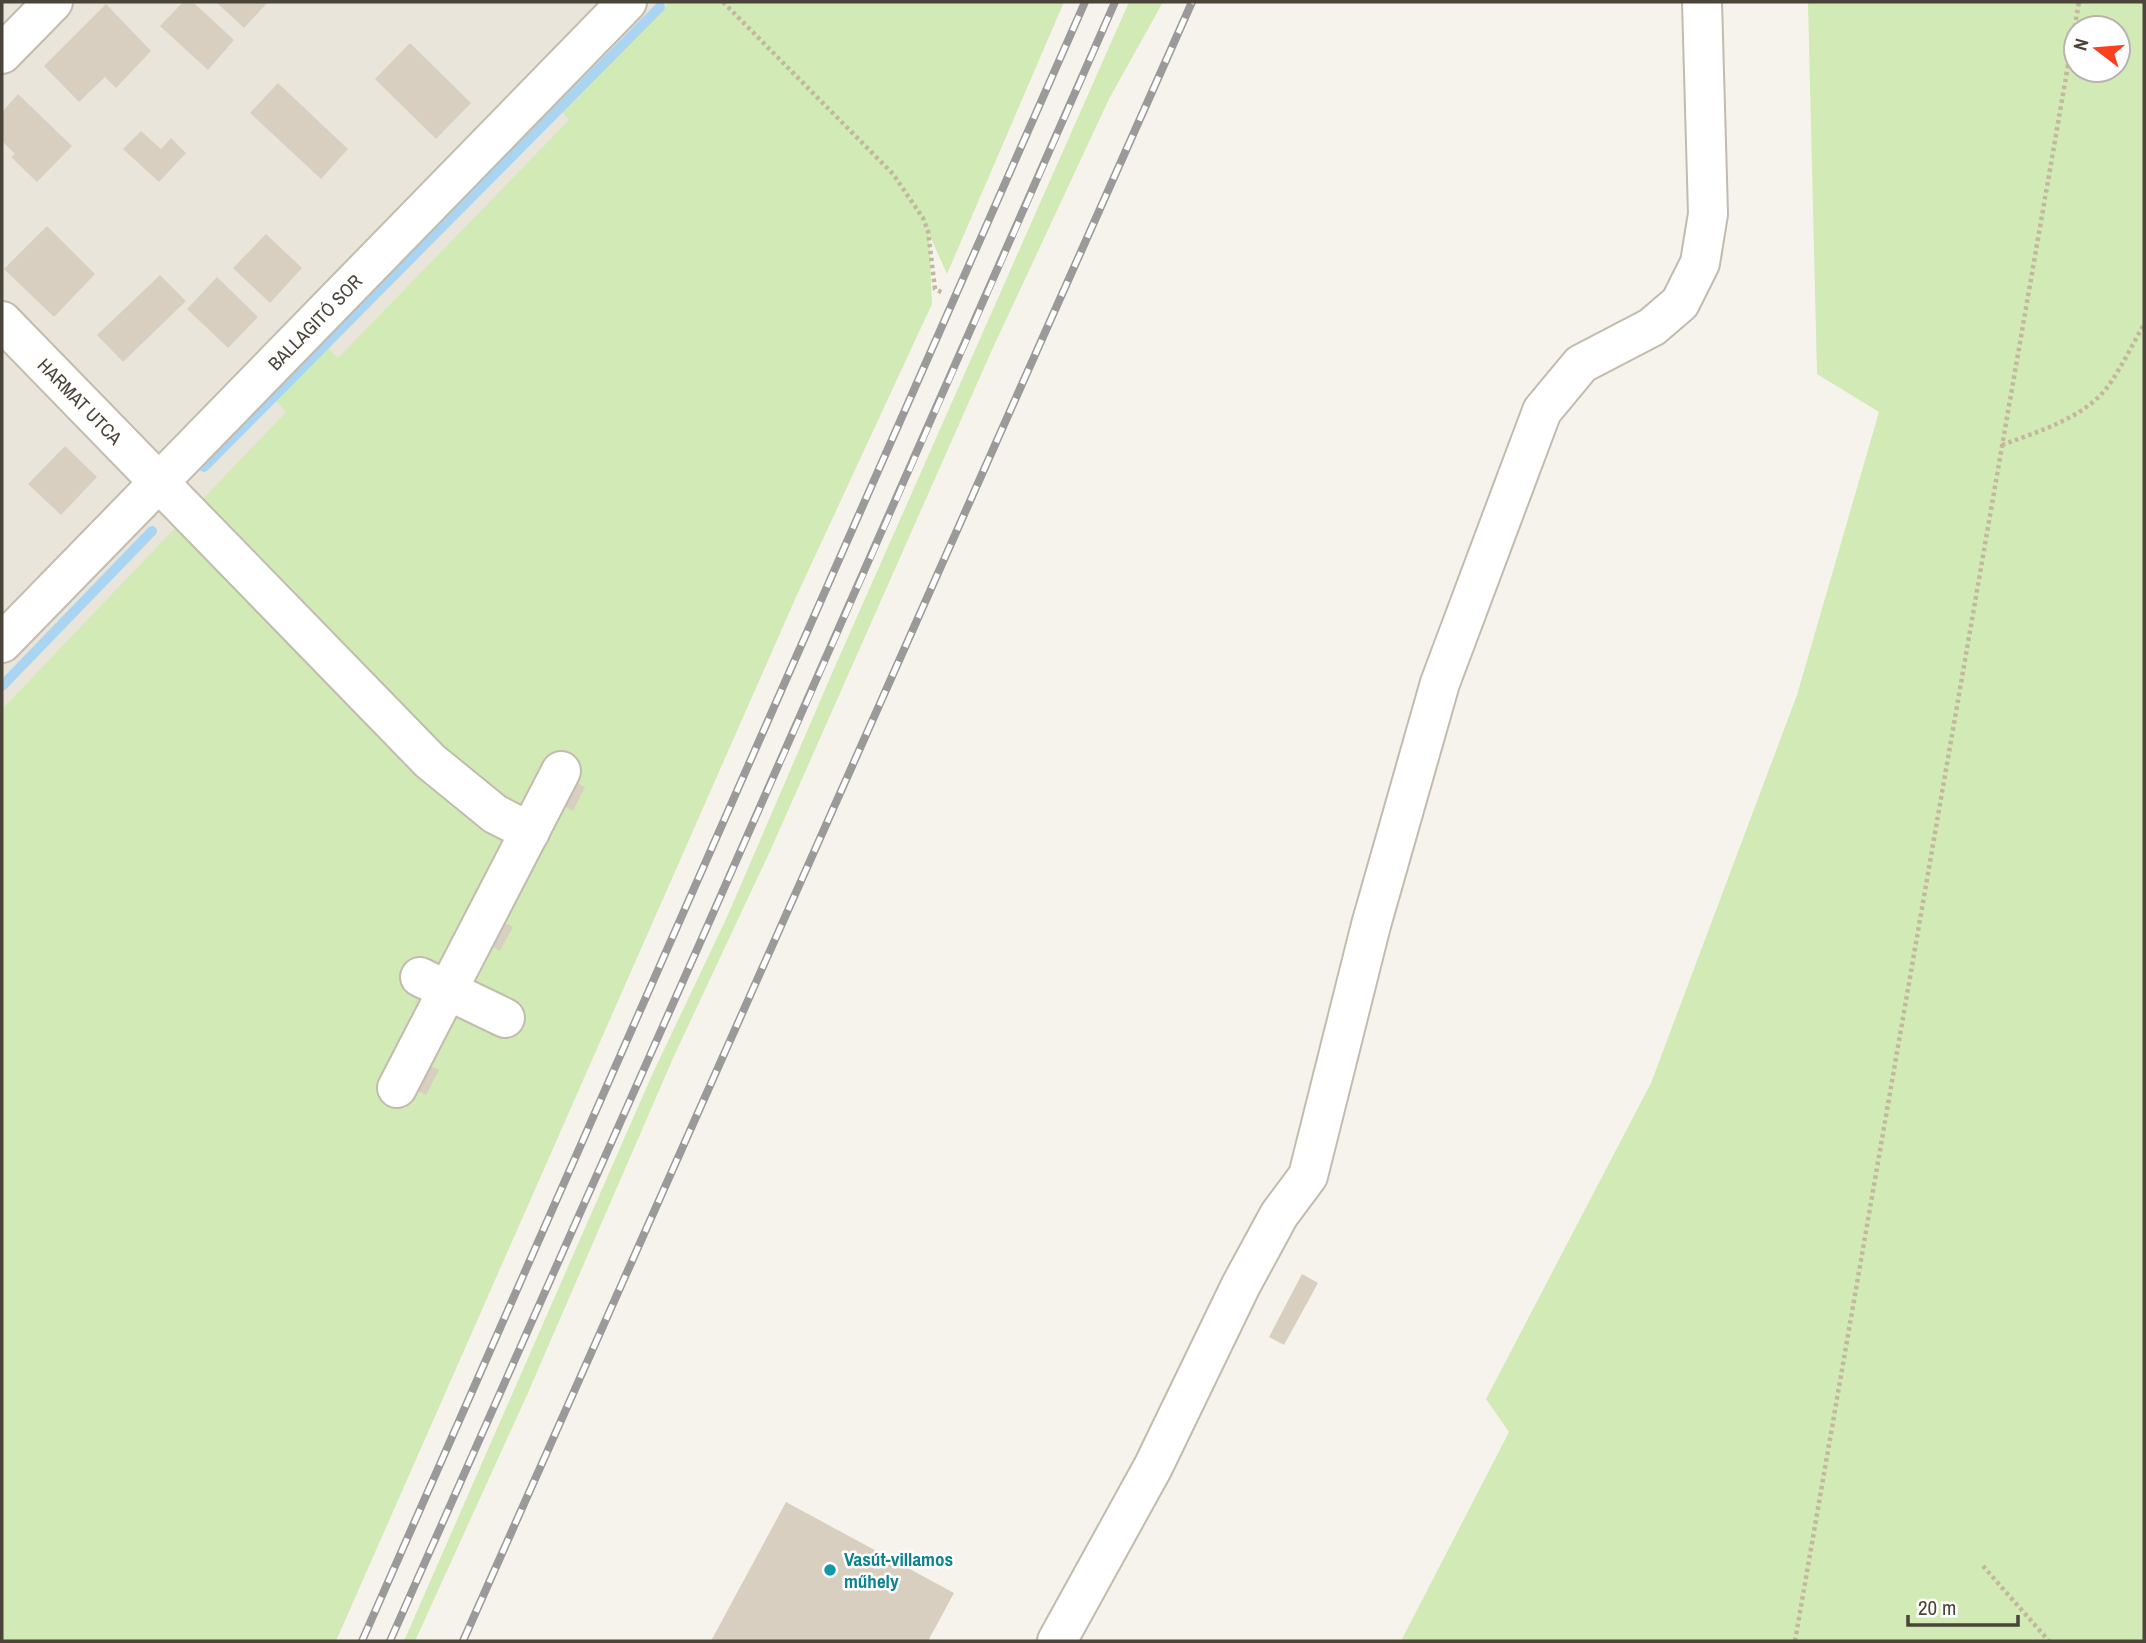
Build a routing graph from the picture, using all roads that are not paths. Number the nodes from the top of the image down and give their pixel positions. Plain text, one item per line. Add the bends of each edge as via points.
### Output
1 (53, 2) edge
2 (627, 2) edge
3 (1702, 2) edge
4 (2, 54) edge
5 (2, 321) edge
6 (158, 481) junction
7 (2, 643) edge
8 (561, 771) dead end
9 (526, 855) junction
10 (434, 984) junction
11 (505, 1018) dead end
12 (397, 1088) dead end
13 (1057, 1641) edge

1 - 4 street
2 - 6 street, BALLAGITÓ SOR
3 - 13 street via 1708,214 1700,263 1679,303 1652,327 1581,364 1542,411 1440,683 1371,925 1308,1176 1279,1215 1254,1261 1153,1467
5 - 6 street, HARMAT UTCA
6 - 7 street, BALLAGITÓ SOR
6 - 9 street, HARMAT UTCA via 430,761 495,814
8 - 9 street
9 - 10 street
10 - 11 street
10 - 12 street

